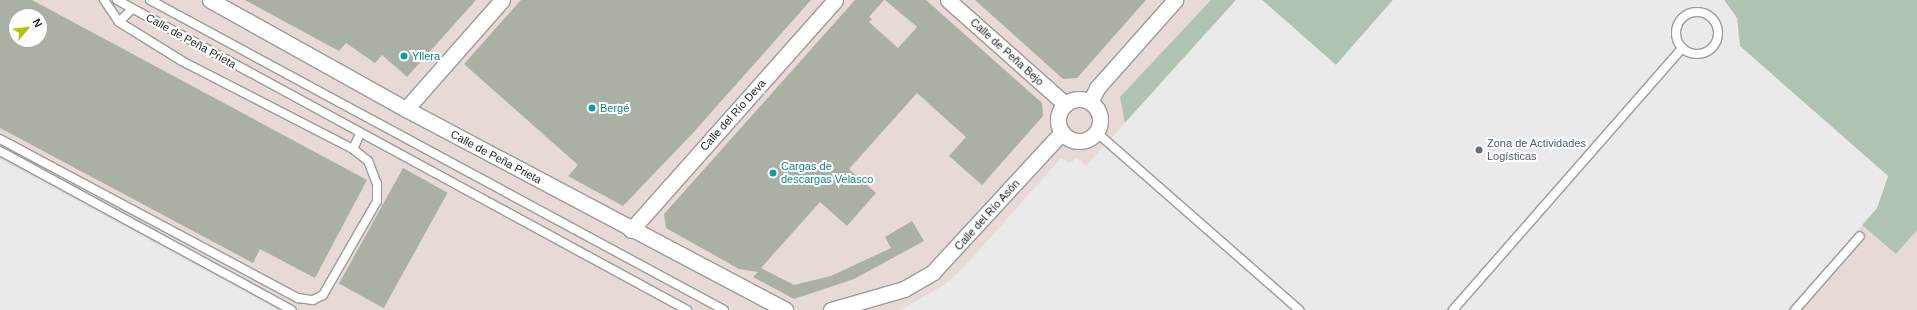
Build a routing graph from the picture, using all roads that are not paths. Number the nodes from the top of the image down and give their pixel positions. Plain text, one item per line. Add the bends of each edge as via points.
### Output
1 (104, 0) edge
2 (117, 0) edge
3 (150, 0) edge
4 (210, 0) edge
5 (502, 0) edge
6 (836, 0) edge
7 (948, 0) edge
8 (1175, 0) edge
9 (132, 9) junction
10 (119, 22) junction
11 (1682, 48) junction
12 (1090, 102) junction
13 (1065, 104) junction
14 (406, 109) junction
15 (1062, 132) junction
16 (1096, 132) junction
17 (360, 134) junction
18 (0, 139) edge
19 (353, 149) junction
20 (0, 151) edge
21 (631, 230) junction
22 (1860, 236) dead end
23 (292, 310) edge
24 (687, 310) edge
25 (724, 310) edge
26 (785, 310) edge
27 (831, 310) edge
28 (1299, 310) edge
29 (1453, 310) edge
30 (1794, 310) edge

1 - 10 lane
2 - 9 lane, Calle de Peña Prieta
3 - 25 lane, Calle de Peña Prieta
4 - 14 street, Calle de Peña Prieta
5 - 14 street
6 - 21 street, Calle del Río Deva
7 - 13 street, Calle de Peña Bejo
8 - 12 street via 1097,88
9 - 10 lane
9 - 17 lane, Calle de Peña Prieta
10 - 19 lane via 196,68
11 - 11 lane via 1695,54 1714,46 1718,33 1714,20 1702,12 1682,18 1676,36
11 - 29 lane
12 - 13 street via 1078,99
12 - 16 street via 1100,118
13 - 15 street via 1058,120
14 - 21 street, Calle de Peña Prieta
15 - 16 street via 1067,137 1081,141
15 - 27 street, Calle del Río Asón via 933,272 904,289
16 - 28 lane
17 - 19 lane
17 - 24 lane, Calle de Peña Prieta
18 - 19 lane via 256,278 298,298 313,300 323,295 377,201 377,184 368,161
20 - 23 lane
21 - 26 street, Calle de Peña Prieta
22 - 30 lane

